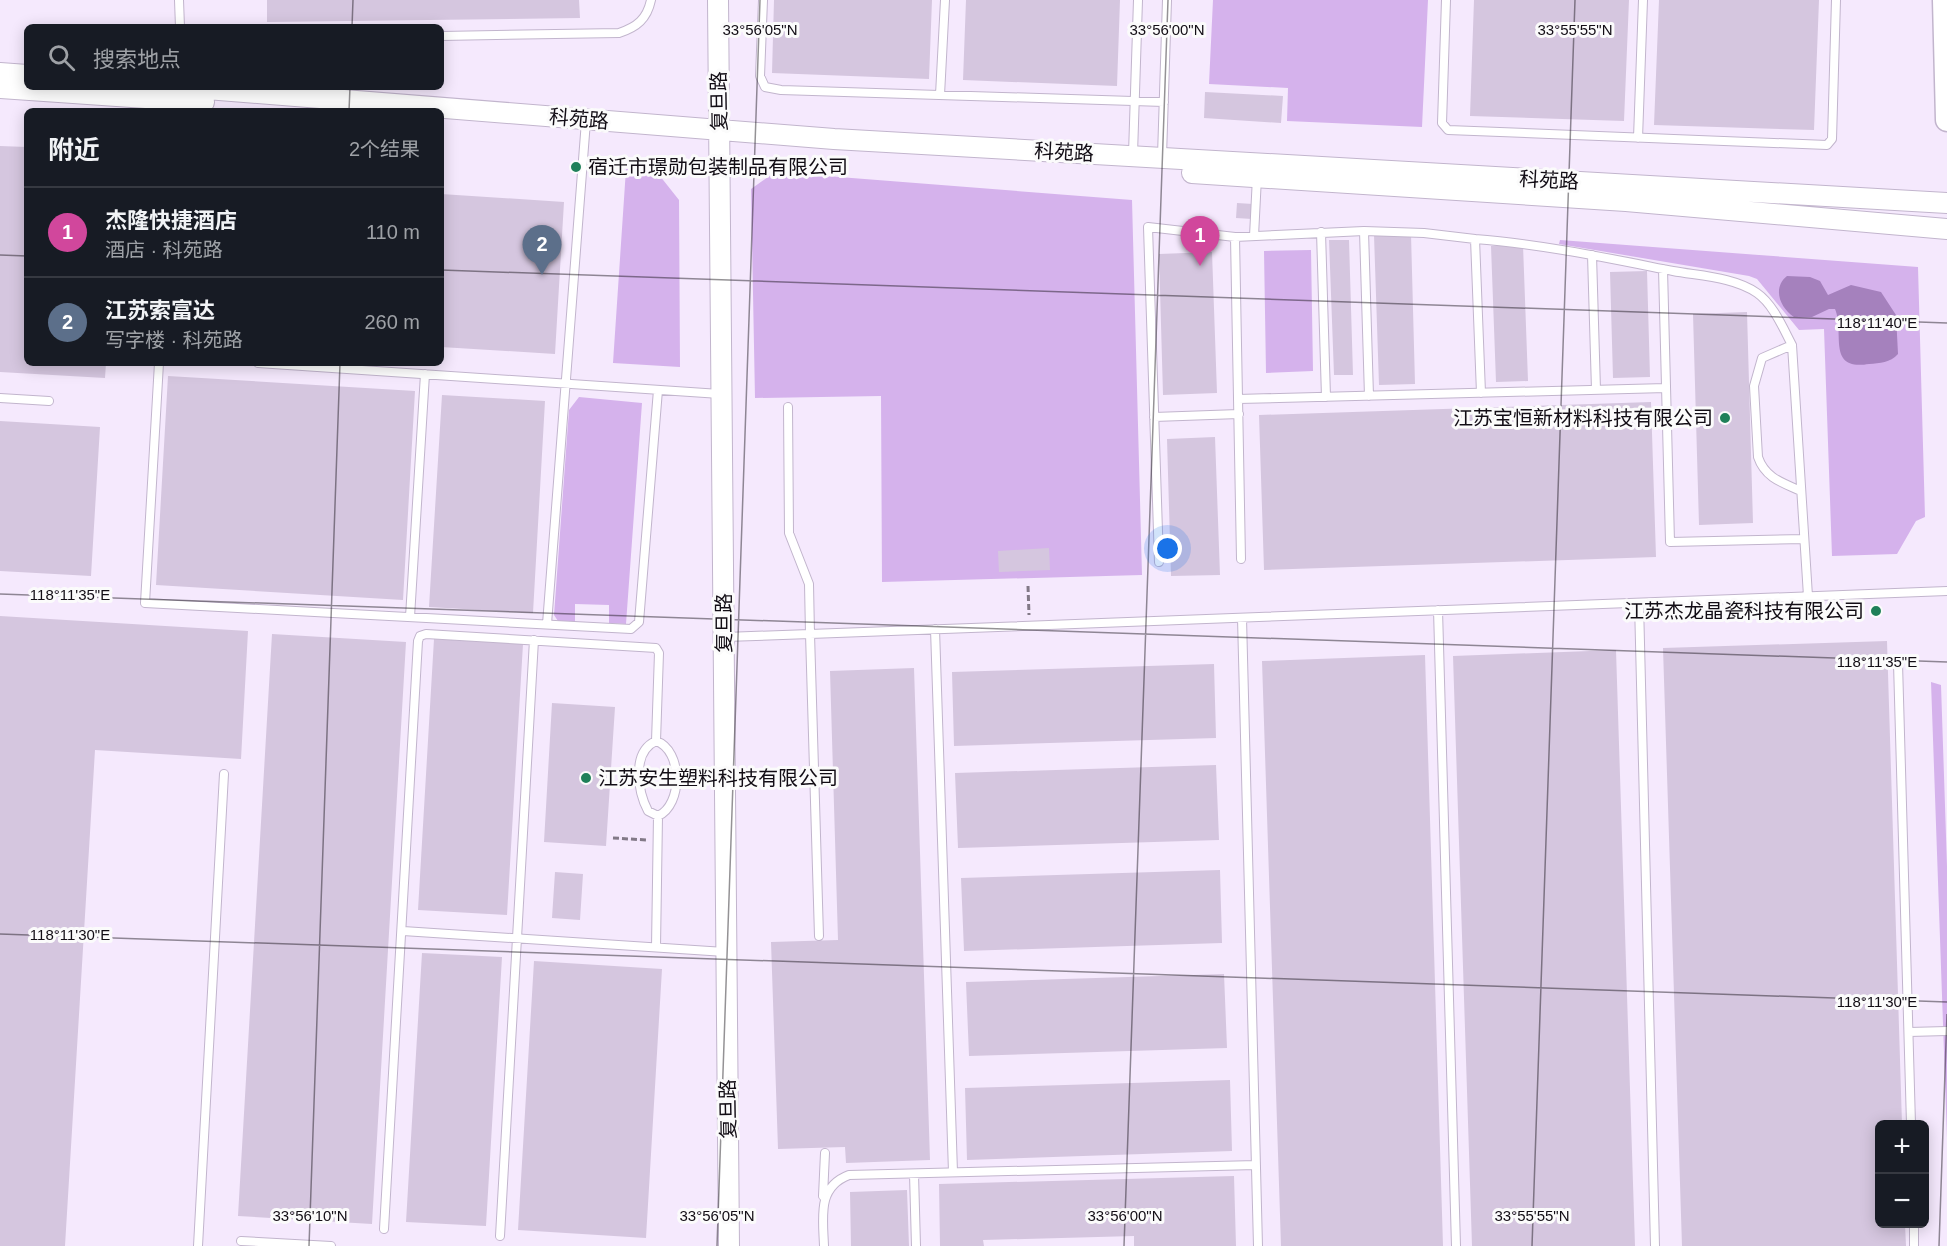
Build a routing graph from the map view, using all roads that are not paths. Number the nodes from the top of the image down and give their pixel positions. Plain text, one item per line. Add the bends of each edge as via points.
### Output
1 (179, 0) edge
2 (651, 0) edge
3 (718, 0) edge
4 (763, 0) edge
5 (945, 0) edge
6 (1138, 0) edge
7 (1167, 0) edge
8 (1446, 0) edge
9 (1643, 0) edge
10 (1836, 0) edge
11 (1944, 0) edge
12 (180, 24) edge
13 (444, 36) edge
14 (0, 73) edge
15 (24, 75) edge
16 (0, 88) edge
17 (24, 88) edge
18 (121, 90) edge
19 (181, 91) edge
20 (940, 95) junction
21 (1134, 102) junction
22 (1164, 102) junction
23 (309, 108) edge
24 (378, 108) edge
25 (444, 114) edge
26 (444, 119) edge
27 (1947, 120) edge
28 (586, 126) junction
29 (719, 136) junction
30 (1638, 138) junction
31 (1133, 156) junction
32 (1162, 158) junction
33 (1257, 177) junction
34 (1947, 203) edge
35 (1947, 229) edge
36 (1364, 231) junction
37 (1321, 232) junction
38 (1254, 236) junction
39 (1235, 237) junction
40 (1475, 239) junction
41 (1592, 255) junction
42 (1664, 269) junction
43 (1792, 345) junction
44 (159, 366) edge
45 (304, 366) edge
46 (425, 374) junction
47 (565, 384) junction
48 (1666, 388) junction
49 (658, 390) junction
50 (1596, 390) junction
51 (1481, 393) junction
52 (722, 394) junction
53 (1369, 396) junction
54 (1326, 397) junction
55 (0, 398) edge
56 (1238, 399) junction
57 (49, 401) dead end
58 (788, 407) dead end
59 (1239, 414) junction
60 (1154, 417) junction
61 (1802, 491) junction
62 (1804, 539) junction
63 (1241, 559) dead end
64 (1159, 562) dead end
65 (1947, 591) edge
66 (1808, 596) junction
67 (1639, 603) junction
68 (1438, 610) junction
69 (410, 617) junction
70 (1242, 618) junction
71 (547, 624) junction
72 (935, 629) junction
73 (810, 634) junction
74 (724, 637) junction
75 (534, 640) junction
76 (1898, 663) dead end
77 (656, 741) junction
78 (224, 774) dead end
79 (658, 816) junction
80 (403, 931) junction
81 (819, 936) dead end
82 (517, 938) junction
83 (656, 947) junction
84 (726, 952) junction
85 (1947, 1031) edge
86 (1909, 1032) junction
87 (1911, 1120) edge
88 (825, 1153) dead end
89 (1256, 1165) junction
90 (953, 1173) junction
91 (914, 1174) junction
92 (822, 1205) junction
93 (1914, 1228) edge
94 (384, 1229) dead end
95 (500, 1236) dead end
96 (241, 1240) dead end
97 (198, 1246) edge
98 (331, 1246) edge
99 (729, 1246) edge
100 (824, 1246) edge
101 (916, 1246) edge
102 (1258, 1246) edge
103 (1456, 1246) edge
104 (1655, 1246) edge
105 (1914, 1246) edge

1 - 12 lane
2 - 13 lane via 644,18 634,28 619,33
3 - 29 street, 复旦路
4 - 20 lane via 760,76 765,87
5 - 20 lane
6 - 21 lane
7 - 22 lane
8 - 30 lane via 1442,123 1448,130
9 - 30 lane
10 - 30 lane via 1832,139 1827,145
11 - 27 main road
14 - 15 street
16 - 17 street, 科苑路
18 - 19 street, 科苑路
19 - 23 street, 科苑路
19 - 24 street, 科苑路
20 - 21 lane
21 - 22 lane
21 - 31 lane
22 - 32 lane
25 - 28 street, 科苑路
26 - 28 street, 科苑路
28 - 29 street, 科苑路
28 - 47 lane
29 - 31 street, 科苑路
29 - 33 street, 科苑路
29 - 52 street, 复旦路
31 - 32 street, 科苑路
32 - 34 street, 科苑路
33 - 35 street, 科苑路 via 1626,201
33 - 38 lane
36 - 37 lane
36 - 40 lane
36 - 53 lane
37 - 38 lane
37 - 54 lane
38 - 39 lane
39 - 56 lane
39 - 60 lane via 1148,226
40 - 41 lane
40 - 51 lane
41 - 42 lane
41 - 50 lane
42 - 43 lane via 1731,282 1757,293 1780,320
42 - 48 lane
43 - 61 lane
43 - 61 lane via 1762,358 1756,374 1758,457 1769,475
44 - 69 lane via 145,603
45 - 46 lane
46 - 47 lane
46 - 69 lane
47 - 49 lane
47 - 71 lane
48 - 50 lane
48 - 62 lane via 1670,542
49 - 52 lane
49 - 71 lane via 639,622 631,629
50 - 51 lane
51 - 53 lane
52 - 74 street, 复旦路
53 - 54 lane
54 - 56 lane
55 - 57 lane
56 - 59 lane
58 - 73 lane via 789,533 809,584
59 - 60 lane
59 - 63 lane
60 - 64 lane
61 - 62 lane
62 - 66 lane
65 - 66 lane
66 - 67 lane
67 - 68 lane
67 - 104 lane
68 - 70 lane
68 - 103 lane
69 - 71 lane
70 - 72 lane
70 - 89 lane
72 - 73 lane
72 - 90 lane
73 - 74 lane
73 - 81 lane
74 - 84 street, 复旦路
75 - 77 lane via 656,648
75 - 80 lane via 420,636
75 - 82 lane
76 - 86 lane
77 - 79 lane via 649,744 642,756 639,786 648,812
77 - 79 lane via 671,750 676,782 672,803 667,812
78 - 97 lane
79 - 83 lane
80 - 82 lane
80 - 94 lane
82 - 83 lane
82 - 95 lane
83 - 84 lane
84 - 99 street, 复旦路
85 - 86 lane
86 - 87 lane
88 - 92 lane
89 - 90 lane
89 - 102 lane
90 - 91 lane
91 - 92 lane via 849,1175 830,1186
91 - 101 lane
92 - 100 lane
93 - 105 lane
96 - 98 lane

